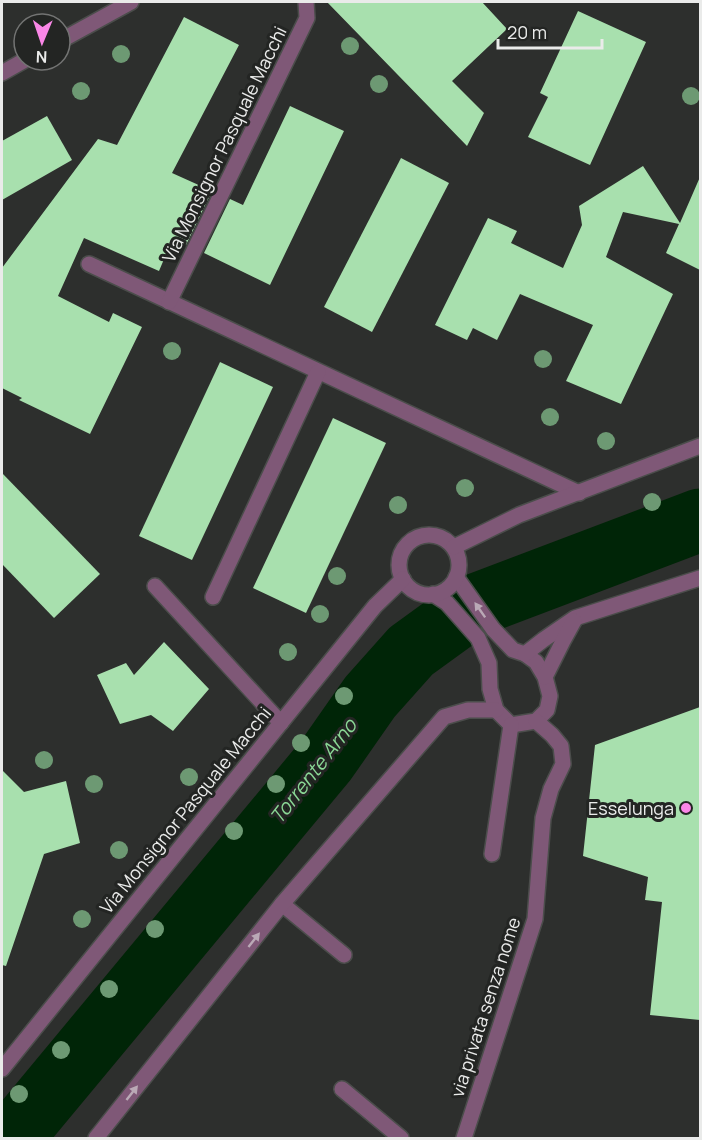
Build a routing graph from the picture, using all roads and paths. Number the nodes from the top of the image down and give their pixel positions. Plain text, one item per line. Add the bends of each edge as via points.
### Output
1 (130, 2) edge
2 (306, 2) edge
3 (72, 33) edge
4 (89, 264) dead end
5 (170, 302) junction
6 (318, 372) junction
7 (700, 446) edge
8 (579, 493) junction
9 (454, 547) junction
10 (456, 577) junction
11 (700, 578) edge
12 (403, 579) junction
13 (155, 586) dead end
14 (433, 594) junction
15 (213, 597) dead end
16 (576, 618) junction
17 (525, 654) junction
18 (546, 677) junction
19 (496, 710) junction
20 (536, 721) junction
21 (281, 723) junction
22 (511, 725) junction
23 (492, 854) dead end
24 (282, 904) junction
25 (344, 955) dead end
26 (2, 1069) edge
27 (342, 1089) dead end
28 (96, 1138) edge
29 (401, 1138) edge
30 (464, 1138) edge

1 - 3 street
2 - 5 street, Via Monsignor Pasquale Macchi via 307,18
4 - 5 street
5 - 6 street
6 - 8 street
6 - 15 street
7 - 8 street
8 - 9 street via 519,515
9 - 10 street via 459,558
9 - 12 street via 442,538 427,535 413,539 403,550 399,564
10 - 14 street via 444,590
17 -> 10 street via 513,650 493,629
11 - 16 street
12 - 14 street via 411,588
12 - 21 street, Via Monsignor Pasquale Macchi via 375,606
13 - 21 street
14 - 19 street via 447,603 478,638 489,663
16 - 17 street
16 - 18 street
17 - 18 street
18 - 20 street via 550,696 547,710
19 - 22 street
19 - 24 street via 468,710 444,717
20 - 22 street
20 - 30 street, via privata senza nome via 561,746 563,764 543,818 535,919
21 - 26 street, Via Monsignor Pasquale Macchi
22 - 23 street
24 - 25 street
28 -> 24 street
27 - 29 street

